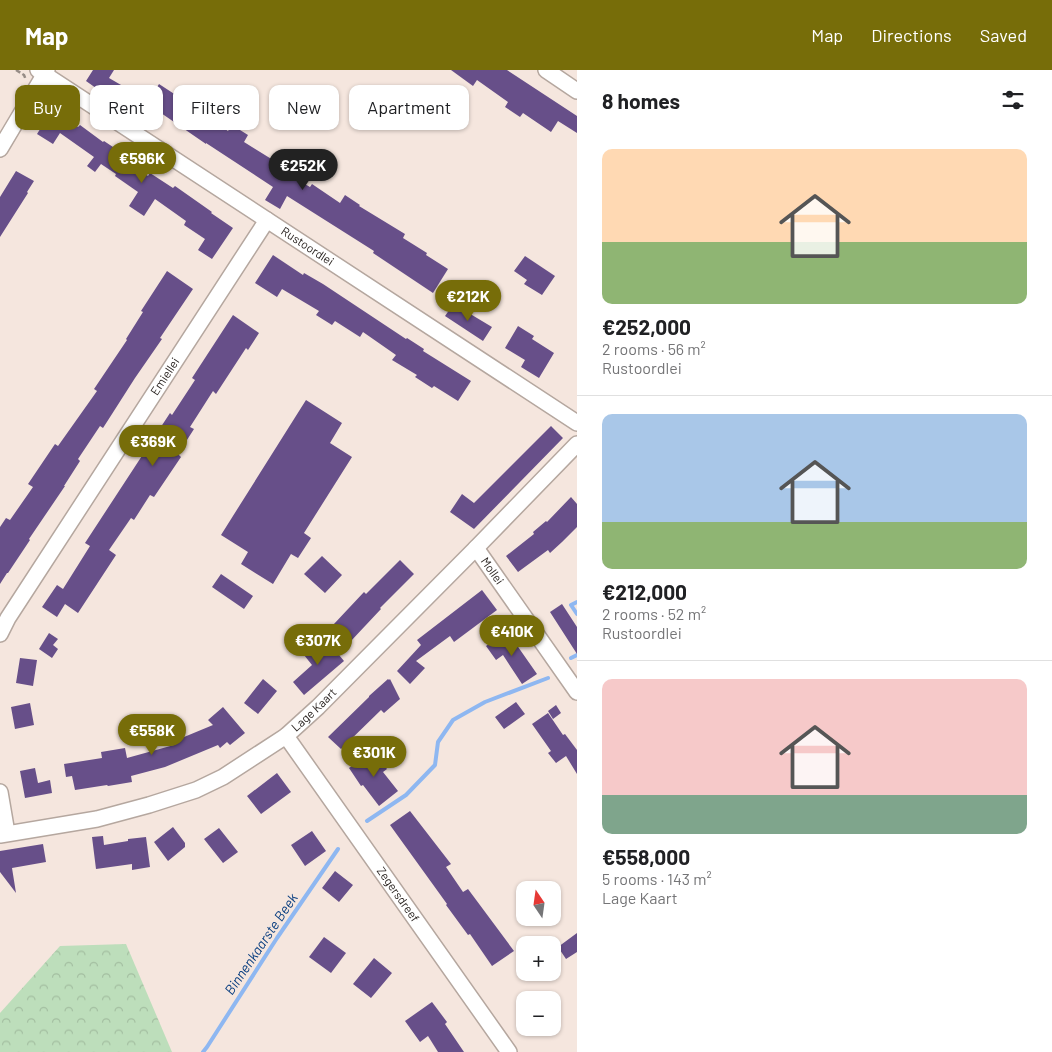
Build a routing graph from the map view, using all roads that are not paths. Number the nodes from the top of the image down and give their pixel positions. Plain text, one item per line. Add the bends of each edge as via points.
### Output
1 (546, 70) edge
2 (43, 72) edge
3 (577, 91) edge
4 (0, 150) edge
5 (267, 220) junction
6 (577, 423) edge
7 (577, 444) edge
8 (476, 548) junction
9 (0, 634) edge
10 (577, 692) edge
11 (286, 736) junction
12 (0, 792) edge
13 (4, 834) edge
14 (509, 1052) edge

1 - 3 street
2 - 4 street
2 - 5 street, Rustoordlei
5 - 6 street, Rustoordlei
5 - 9 street, Emiellei
7 - 8 street, Lage Kaart
8 - 10 street, Mollei
8 - 11 street, Lage Kaart
11 - 13 street, Lage Kaart via 223,777 196,790 97,819
11 - 14 street, Zegersdreef
12 - 13 street

